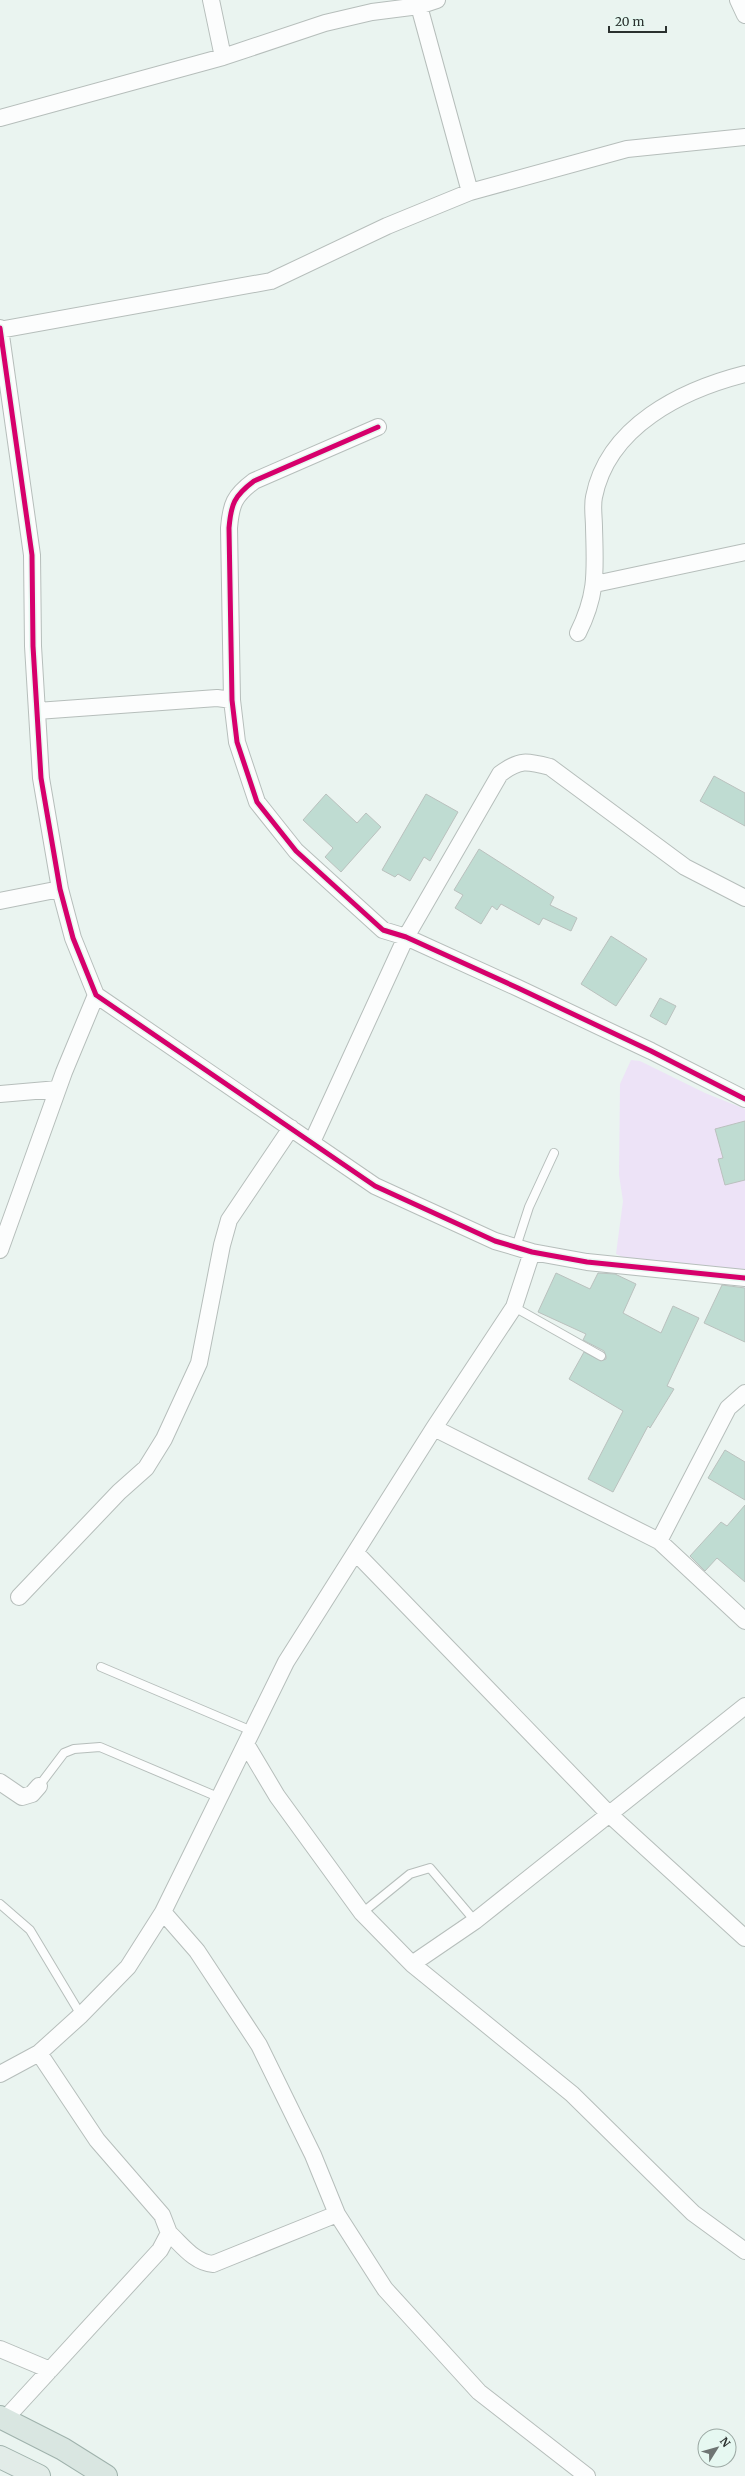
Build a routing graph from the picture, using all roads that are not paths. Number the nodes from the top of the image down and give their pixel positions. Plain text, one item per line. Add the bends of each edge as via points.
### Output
1 (211, 0) edge
2 (437, 0) edge
3 (738, 0) edge
4 (419, 6) junction
5 (745, 15) edge
6 (223, 57) junction
7 (0, 118) edge
8 (745, 137) edge
9 (470, 192) junction
10 (0, 329) edge
11 (745, 374) edge
12 (5, 396) edge
13 (378, 427) dead end
14 (745, 552) edge
15 (595, 584) junction
16 (578, 633) dead end
17 (232, 700) junction
18 (37, 711) junction
19 (60, 889) junction
20 (745, 898) edge
21 (0, 901) edge
22 (406, 937) junction
23 (96, 994) junction
24 (58, 1089) junction
25 (0, 1094) edge
26 (745, 1100) edge
27 (291, 1128) junction
28 (312, 1142) junction
29 (554, 1153) dead end
30 (516, 1247) junction
31 (0, 1250) edge
32 (532, 1252) junction
33 (745, 1278) edge
34 (514, 1307) junction
35 (601, 1356) dead end
36 (745, 1393) edge
37 (434, 1428) junction
38 (659, 1540) junction
39 (356, 1553) junction
40 (19, 1597) dead end
41 (745, 1621) edge
42 (101, 1667) dead end
43 (745, 1706) edge
44 (249, 1737) junction
45 (0, 1782) edge
46 (39, 1786) joint
47 (218, 1797) junction
48 (609, 1814) junction
49 (0, 1904) edge
50 (163, 1912) junction
51 (362, 1913) junction
52 (475, 1921) junction
53 (745, 1938) edge
54 (412, 1964) junction
55 (81, 2015) junction
56 (39, 2053) junction
57 (0, 2074) edge
58 (337, 2214) junction
59 (169, 2234) junction
60 (745, 2251) edge
61 (0, 2349) edge
62 (50, 2370) junction
63 (2, 2418) edge
64 (0, 2457) edge
65 (39, 2476) edge
66 (106, 2476) edge
67 (587, 2476) edge

1 - 6 street
2 - 4 street
3 - 5 street
4 - 6 street via 372,12 325,24
4 - 9 street
6 - 7 street
8 - 9 street via 627,149
9 - 10 street via 387,226 271,281
10 - 12 street
11 - 15 street via 726,378 658,408 636,425 606,464 594,497
12 - 18 street via 32,555
13 - 17 street via 254,482 240,492 231,506 229,528
14 - 15 street
15 - 16 street via 590,610
17 - 18 street via 217,698
17 - 22 street via 237,742 257,802 296,851 383,930
18 - 19 street via 41,778
19 - 21 street
19 - 23 street via 73,938
20 - 22 street via 685,867 550,767 527,761 512,764 500,774
22 - 26 street via 637,1044
22 - 28 street
23 - 24 street
23 - 27 street
24 - 25 street
24 - 31 street
27 - 28 street
27 - 40 street via 229,1220 199,1363 164,1439 146,1468 119,1492
28 - 30 street via 375,1186 495,1241
29 - 30 lane via 528,1207
30 - 32 street
32 - 33 street via 641,1270
32 - 34 street
34 - 35 lane
34 - 37 street
36 - 38 street via 728,1408
37 - 38 street
37 - 39 street
38 - 41 street
39 - 44 street via 286,1662
39 - 48 street
42 - 44 lane
43 - 48 street
44 - 47 street
44 - 51 street via 277,1796
45 - 46 street via 22,1796 32,1794
46 - 47 lane via 64,1753 74,1749 100,1748
47 - 50 street
48 - 52 street
48 - 53 street
49 - 55 lane via 30,1930
50 - 55 street via 128,1966
50 - 58 street via 197,1951 259,2045 313,2156
51 - 52 lane via 410,1874 430,1868
51 - 54 street
52 - 54 street
54 - 60 street via 572,2094 693,2212
55 - 56 street
56 - 57 street
56 - 59 street via 97,2140 162,2215
58 - 59 street via 213,2264 197,2259
58 - 67 street via 385,2289 479,2392
59 - 62 street via 160,2250
61 - 62 street
62 - 63 street
63 - 66 highway via 63,2449
64 - 65 main road

